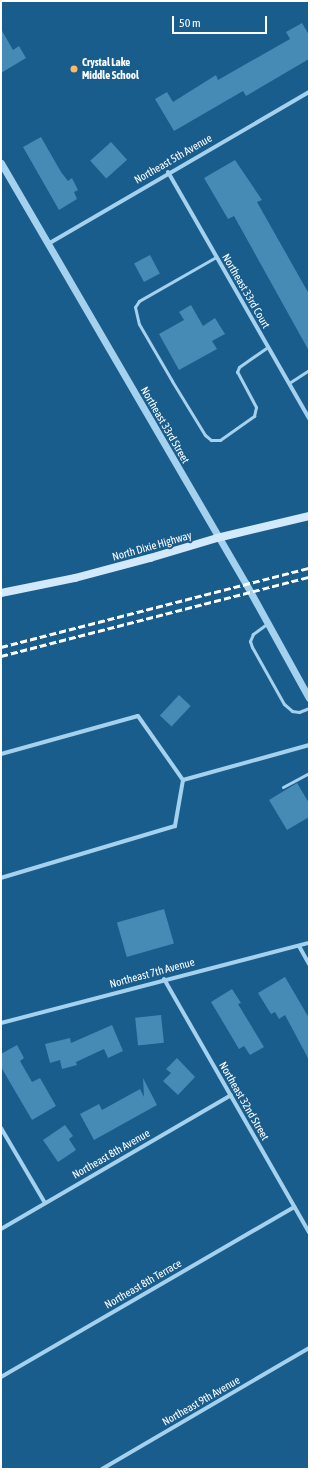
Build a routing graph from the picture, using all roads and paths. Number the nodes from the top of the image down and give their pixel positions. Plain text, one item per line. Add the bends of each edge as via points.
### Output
1 (309, 92) edge
2 (1, 163) edge
3 (168, 172) junction
4 (48, 244) junction
5 (216, 257) junction
6 (268, 347) junction
7 (309, 370) edge
8 (289, 383) junction
9 (309, 418) edge
10 (309, 516) edge
11 (217, 538) junction
12 (1, 593) edge
13 (268, 624) junction
14 (307, 690) edge
15 (309, 698) edge
16 (309, 708) edge
17 (309, 745) edge
18 (1, 754) edge
19 (309, 773) edge
20 (183, 780) junction
21 (283, 787) dead end
22 (1, 878) edge
23 (309, 943) edge
24 (299, 946) junction
25 (309, 964) edge
26 (164, 979) junction
27 (1, 1023) edge
28 (231, 1095) junction
29 (1, 1128) edge
30 (45, 1203) junction
31 (294, 1206) junction
32 (1, 1228) edge
33 (309, 1232) edge
34 (309, 1348) edge
35 (1, 1377) edge
36 (102, 1469) edge

1 - 3 street, Northeast 5th Avenue
2 - 4 street, Northeast 33rd Street
3 - 4 street, Northeast 5th Avenue
3 - 5 street, Northeast 33rd Court
4 - 11 street, Northeast 33rd Street
5 - 6 street, Northeast 33rd Court
5 - 6 lane via 139,301 135,307 139,324 205,435 211,440 220,440 254,416 256,407 237,372 239,367
6 - 8 street, Northeast 33rd Court
7 - 8 lane
8 - 9 street, Northeast 33rd Court
10 - 11 main road, North Dixie Highway
11 - 12 main road, North Dixie Highway via 150,558
11 - 13 street, Northeast 33rd Street
13 - 14 street, Northeast 33rd Street
13 - 16 lane via 253,634 250,641 252,648 284,704 292,711 299,712
14 - 15 street, Northeast 33rd Street
17 - 20 street
18 - 20 street via 138,716
19 - 21 lane
20 - 22 street via 175,826
23 - 24 street, Northeast 7th Avenue
24 - 25 street
24 - 26 street, Northeast 7th Avenue
26 - 27 street, Northeast 7th Avenue
26 - 28 street, Northeast 32nd Street
28 - 30 street, Northeast 8th Avenue
28 - 31 street, Northeast 32nd Street
29 - 30 street
30 - 32 street, Northeast 8th Avenue
31 - 33 street, Northeast 32nd Street
31 - 35 street, Northeast 8th Terrace
34 - 36 street, Northeast 9th Avenue

